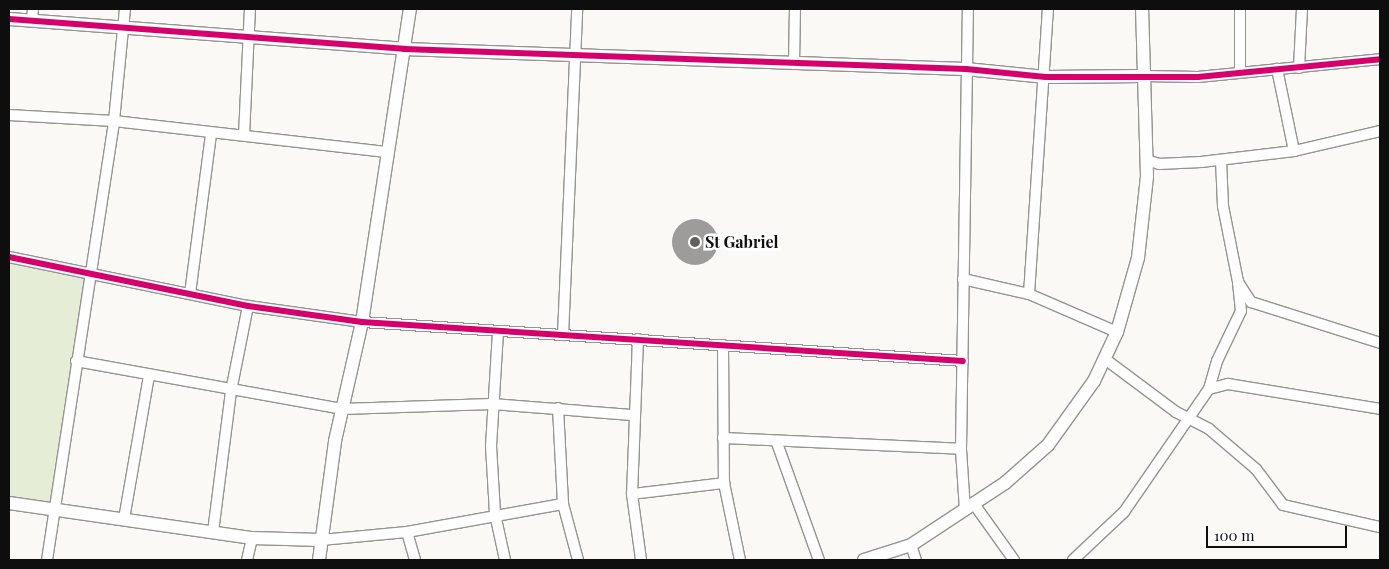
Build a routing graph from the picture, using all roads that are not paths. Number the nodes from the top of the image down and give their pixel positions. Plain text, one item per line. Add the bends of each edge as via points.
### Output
1 (125, 9) edge
2 (250, 9) edge
3 (410, 9) edge
4 (577, 9) edge
5 (795, 9) edge
6 (968, 9) edge
7 (1048, 9) edge
8 (1142, 9) edge
9 (1240, 9) edge
10 (1302, 9) edge
11 (33, 14) edge
12 (9, 19) edge
13 (126, 24) junction
14 (250, 37) junction
15 (404, 49) junction
16 (575, 55) junction
17 (1380, 59) edge
18 (794, 64) junction
19 (1299, 68) junction
20 (966, 69) junction
21 (1277, 70) junction
22 (1240, 72) junction
23 (1143, 76) junction
24 (1046, 77) junction
25 (9, 115) edge
26 (114, 121) junction
27 (1380, 131) edge
28 (212, 134) junction
29 (244, 135) junction
30 (1294, 151) junction
31 (386, 152) junction
32 (1146, 160) junction
33 (1221, 160) junction
34 (9, 257) edge
35 (89, 276) junction
36 (963, 279) junction
37 (1238, 282) junction
38 (190, 294) junction
39 (1029, 294) junction
40 (248, 306) junction
41 (362, 322) junction
42 (498, 332) junction
43 (1117, 332) junction
44 (563, 335) junction
45 (638, 339) junction
46 (1380, 343) edge
47 (722, 345) junction
48 (1105, 359) junction
49 (76, 361) junction
50 (963, 361) junction
51 (149, 376) junction
52 (1209, 389) junction
53 (231, 391) junction
54 (492, 404) junction
55 (558, 408) junction
56 (342, 409) junction
57 (1380, 409) edge
58 (632, 415) junction
59 (1190, 419) junction
60 (723, 438) junction
61 (777, 443) junction
62 (961, 449) junction
63 (724, 483) junction
64 (632, 494) junction
65 (9, 503) edge
66 (563, 504) junction
67 (970, 507) junction
68 (53, 508) junction
69 (495, 514) junction
70 (124, 519) junction
71 (1380, 527) edge
72 (213, 532) junction
73 (407, 532) junction
74 (252, 538) junction
75 (321, 540) junction
76 (911, 545) junction
77 (47, 560) edge
78 (247, 560) edge
79 (319, 560) edge
80 (415, 560) edge
81 (505, 560) edge
82 (578, 560) edge
83 (641, 560) edge
84 (740, 560) edge
85 (819, 560) edge
86 (864, 560) edge
87 (916, 560) edge
88 (1014, 560) edge
89 (1073, 560) edge

1 - 13 street
2 - 14 street
3 - 15 street
4 - 16 street
5 - 18 street
6 - 20 street
7 - 24 street
8 - 23 street
9 - 22 street
10 - 19 street
11 - 12 street
11 - 13 street
13 - 14 street
13 - 26 street
14 - 15 street
14 - 29 street
15 - 16 street
15 - 31 street
16 - 18 street
16 - 44 street
17 - 19 street
18 - 20 street
19 - 21 street
20 - 24 street
20 - 36 street
21 - 22 street
21 - 30 street
22 - 23 street
23 - 24 street
23 - 32 street
24 - 39 street
25 - 26 street
26 - 28 street
26 - 35 street
27 - 30 street
28 - 29 street
28 - 38 street
29 - 31 street
30 - 33 street
31 - 41 street
32 - 33 street via 1158,164
32 - 43 street via 1138,258
33 - 37 street via 1223,206
34 - 35 street
35 - 38 street
35 - 49 street
36 - 39 street
36 - 50 street
37 - 46 street via 1251,302
37 - 52 street via 1241,311
38 - 40 street
39 - 43 street
40 - 41 street
40 - 53 street
41 - 42 street
41 - 56 street
42 - 44 street
42 - 54 street
43 - 48 street
44 - 45 street
45 - 47 street
45 - 58 street
47 - 50 street
47 - 60 street
48 - 59 street
48 - 67 street via 1074,412 1048,445 1005,483
49 - 51 street
49 - 68 street
50 - 62 street
51 - 53 street
51 - 70 street
52 - 57 street via 1228,384
52 - 59 street
53 - 56 street
53 - 72 street
54 - 55 street
54 - 56 street
54 - 69 street
55 - 58 street
55 - 66 street
56 - 75 street
58 - 64 street
59 - 71 street via 1256,469 1283,505
59 - 89 street via 1124,512
60 - 61 street
60 - 63 street
61 - 62 street
61 - 85 street
62 - 67 street
63 - 64 street
63 - 84 street
64 - 83 street
65 - 68 street
66 - 69 street
66 - 82 street
67 - 76 street
67 - 88 street
68 - 70 street
68 - 77 street
69 - 73 street
69 - 81 street
70 - 72 street
72 - 74 street
73 - 75 street
73 - 80 street
74 - 75 street
74 - 78 street
75 - 79 street
76 - 86 street
76 - 87 street

